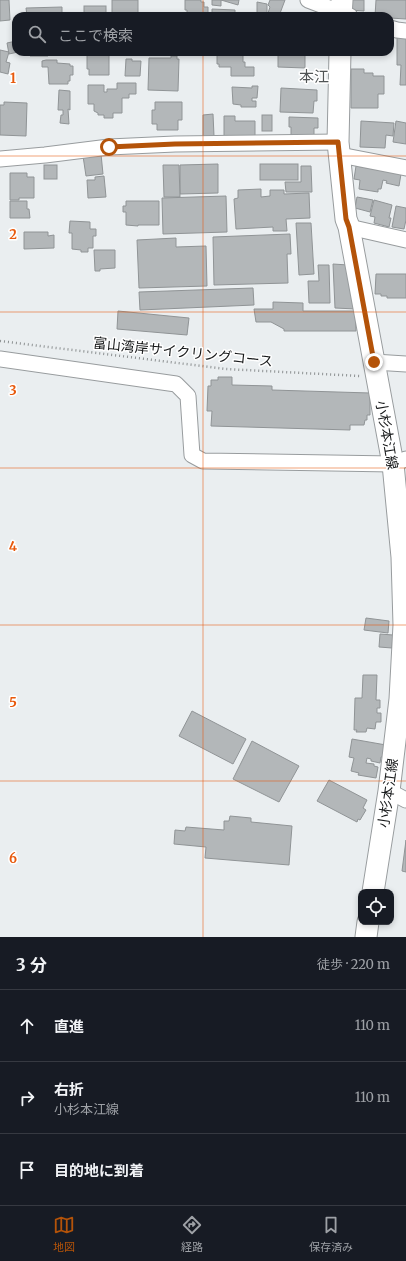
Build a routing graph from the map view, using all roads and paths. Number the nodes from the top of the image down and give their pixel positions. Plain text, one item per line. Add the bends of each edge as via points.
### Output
1 (308, 0) edge
2 (344, 11) edge
3 (394, 29) edge
4 (406, 31) edge
5 (340, 56) edge
6 (339, 149) junction
7 (0, 159) edge
8 (406, 168) edge
9 (349, 227) junction
10 (406, 240) edge
11 (0, 341) edge
12 (0, 359) edge
13 (406, 364) edge
14 (369, 369) junction
15 (400, 461) edge
16 (398, 796) edge
17 (374, 889) edge
18 (368, 925) edge
19 (366, 937) edge

1 - 2 street
3 - 4 street
5 - 6 main road, 小杉本江線
6 - 7 street via 160,144
6 - 8 street
6 - 9 main road, 小杉本江線
9 - 10 street
9 - 14 main road, 小杉本江線
11 - 14 path, 富山湾岸サイクリングコース via 226,369
12 - 15 street via 176,384 188,396 192,455 203,461
13 - 14 street
14 - 15 main road, 小杉本江線
15 - 16 main road, 小杉本江線 via 404,625
16 - 17 main road, 小杉本江線
18 - 19 main road

